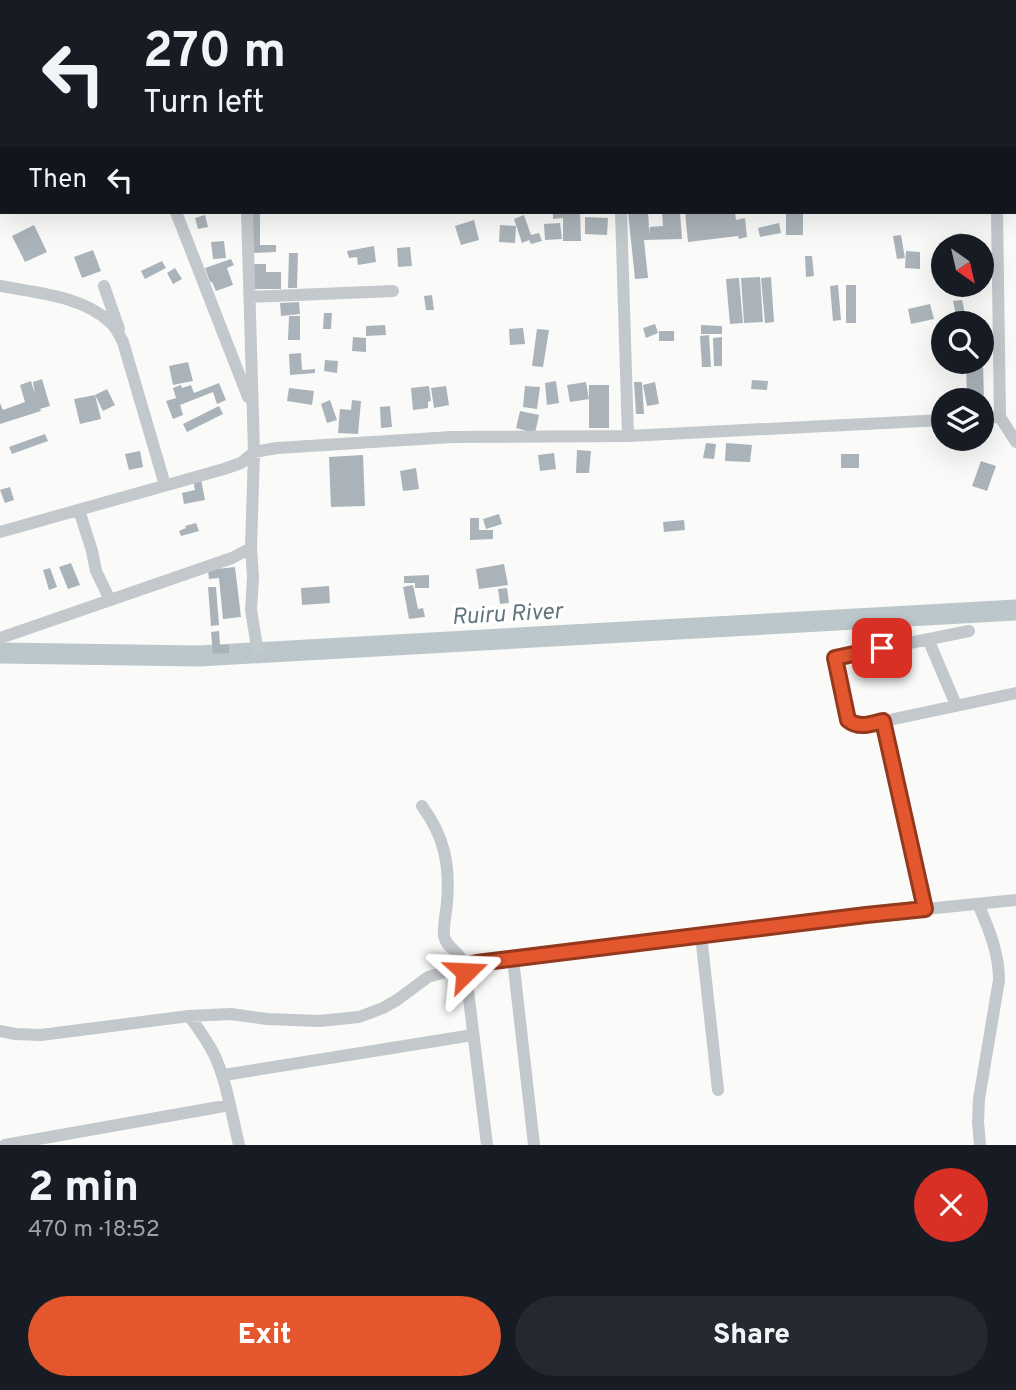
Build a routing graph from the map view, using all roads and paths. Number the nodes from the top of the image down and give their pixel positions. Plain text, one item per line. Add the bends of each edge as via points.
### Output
1 (177, 214) edge
2 (247, 214) edge
3 (621, 214) edge
4 (997, 214) edge
5 (0, 286) edge
6 (104, 286) dead end
7 (393, 291) dead end
8 (250, 297) junction
9 (123, 342) junction
10 (252, 408) junction
11 (994, 417) edge
12 (1000, 417) junction
13 (931, 421) edge
14 (628, 436) junction
15 (1016, 442) edge
16 (254, 452) junction
17 (165, 485) junction
18 (79, 510) junction
19 (0, 532) edge
20 (251, 548) junction
21 (110, 600) junction
22 (969, 631) dead end
23 (0, 638) edge
24 (928, 639) junction
25 (257, 647) dead end
26 (1016, 693) edge
27 (956, 705) junction
28 (883, 721) junction
29 (422, 806) dead end
30 (1016, 900) edge
31 (978, 904) junction
32 (925, 909) junction
33 (701, 936) junction
34 (513, 959) junction
35 (465, 966) junction
36 (189, 1016) junction
37 (0, 1031) edge
38 (473, 1035) junction
39 (224, 1074) junction
40 (718, 1090) dead end
41 (230, 1105) junction
42 (5, 1145) edge
43 (239, 1145) edge
44 (487, 1145) edge
45 (534, 1145) edge
46 (980, 1145) edge

1 - 10 street
2 - 8 street
3 - 14 street
4 - 12 street
5 - 9 street via 46,294 91,309 113,324
6 - 9 street
7 - 8 street
8 - 10 street
9 - 17 street
10 - 16 street
11 - 12 street
12 - 15 street
13 - 14 street
14 - 16 street via 452,437
16 - 17 street via 241,464
16 - 20 street
17 - 18 street
18 - 19 street
18 - 21 street via 96,571
20 - 21 street
20 - 25 street via 251,610
21 - 23 street
22 - 24 street
24 - 27 street
24 - 28 street via 835,658 848,720 861,726
26 - 27 street
27 - 28 street
28 - 32 street
29 - 35 street via 442,841 447,866 444,935
30 - 31 street
31 - 32 street
31 - 46 street via 999,964 979,1100
32 - 33 street
33 - 34 street
33 - 40 street
34 - 35 street
34 - 45 street
35 - 36 street via 428,977 397,1000 359,1017 319,1021 231,1014
35 - 38 street
36 - 37 street via 41,1035
36 - 39 street
38 - 39 street
38 - 44 street
39 - 41 street
41 - 42 street
41 - 43 street

